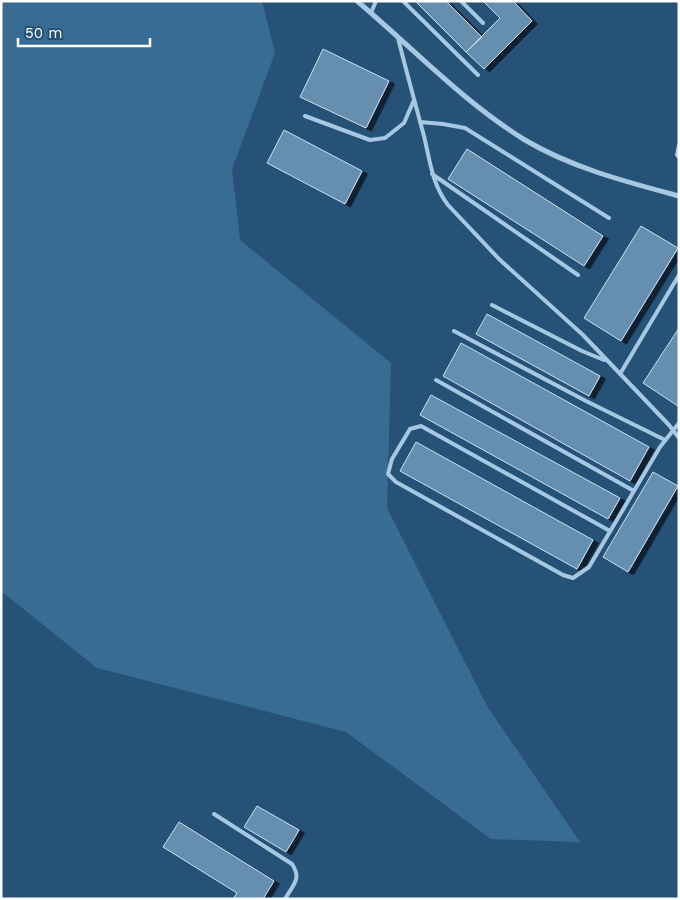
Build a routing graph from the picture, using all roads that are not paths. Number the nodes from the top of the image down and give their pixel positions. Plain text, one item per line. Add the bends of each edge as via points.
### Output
1 (357, 1) edge
2 (376, 1) edge
3 (403, 1) edge
4 (462, 1) edge
5 (371, 13) junction
6 (483, 23) dead end
7 (398, 38) junction
8 (478, 76) dead end
9 (414, 100) junction
10 (305, 116) dead end
11 (420, 122) junction
12 (679, 145) edge
13 (679, 157) edge
14 (432, 174) junction
15 (679, 196) edge
16 (609, 218) dead end
17 (578, 275) dead end
18 (679, 275) edge
19 (492, 305) dead end
20 (454, 331) dead end
21 (606, 361) junction
22 (620, 374) junction
23 (436, 380) dead end
24 (679, 423) edge
25 (674, 431) junction
26 (679, 438) edge
27 (666, 440) junction
28 (634, 491) junction
29 (610, 531) junction
30 (214, 814) dead end
31 (285, 899) edge

1 - 5 street
2 - 5 lane
3 - 8 lane
4 - 6 lane
5 - 7 street
7 - 9 lane
7 - 15 street via 469,100 525,140 566,161
9 - 10 lane via 404,123 384,138 370,140
9 - 11 lane
11 - 14 lane
11 - 16 lane via 465,128
12 - 13 lane
14 - 17 lane
14 - 21 lane via 448,205 499,259
18 - 22 lane
19 - 21 lane
20 - 27 lane
21 - 22 lane
22 - 25 lane
23 - 28 lane
24 - 25 lane
25 - 26 lane
25 - 27 lane
27 - 28 lane
28 - 29 lane
29 - 29 lane via 589,567 573,578 396,482 388,474 392,459 410,429 421,426
30 - 31 lane via 292,864 297,871 297,880

